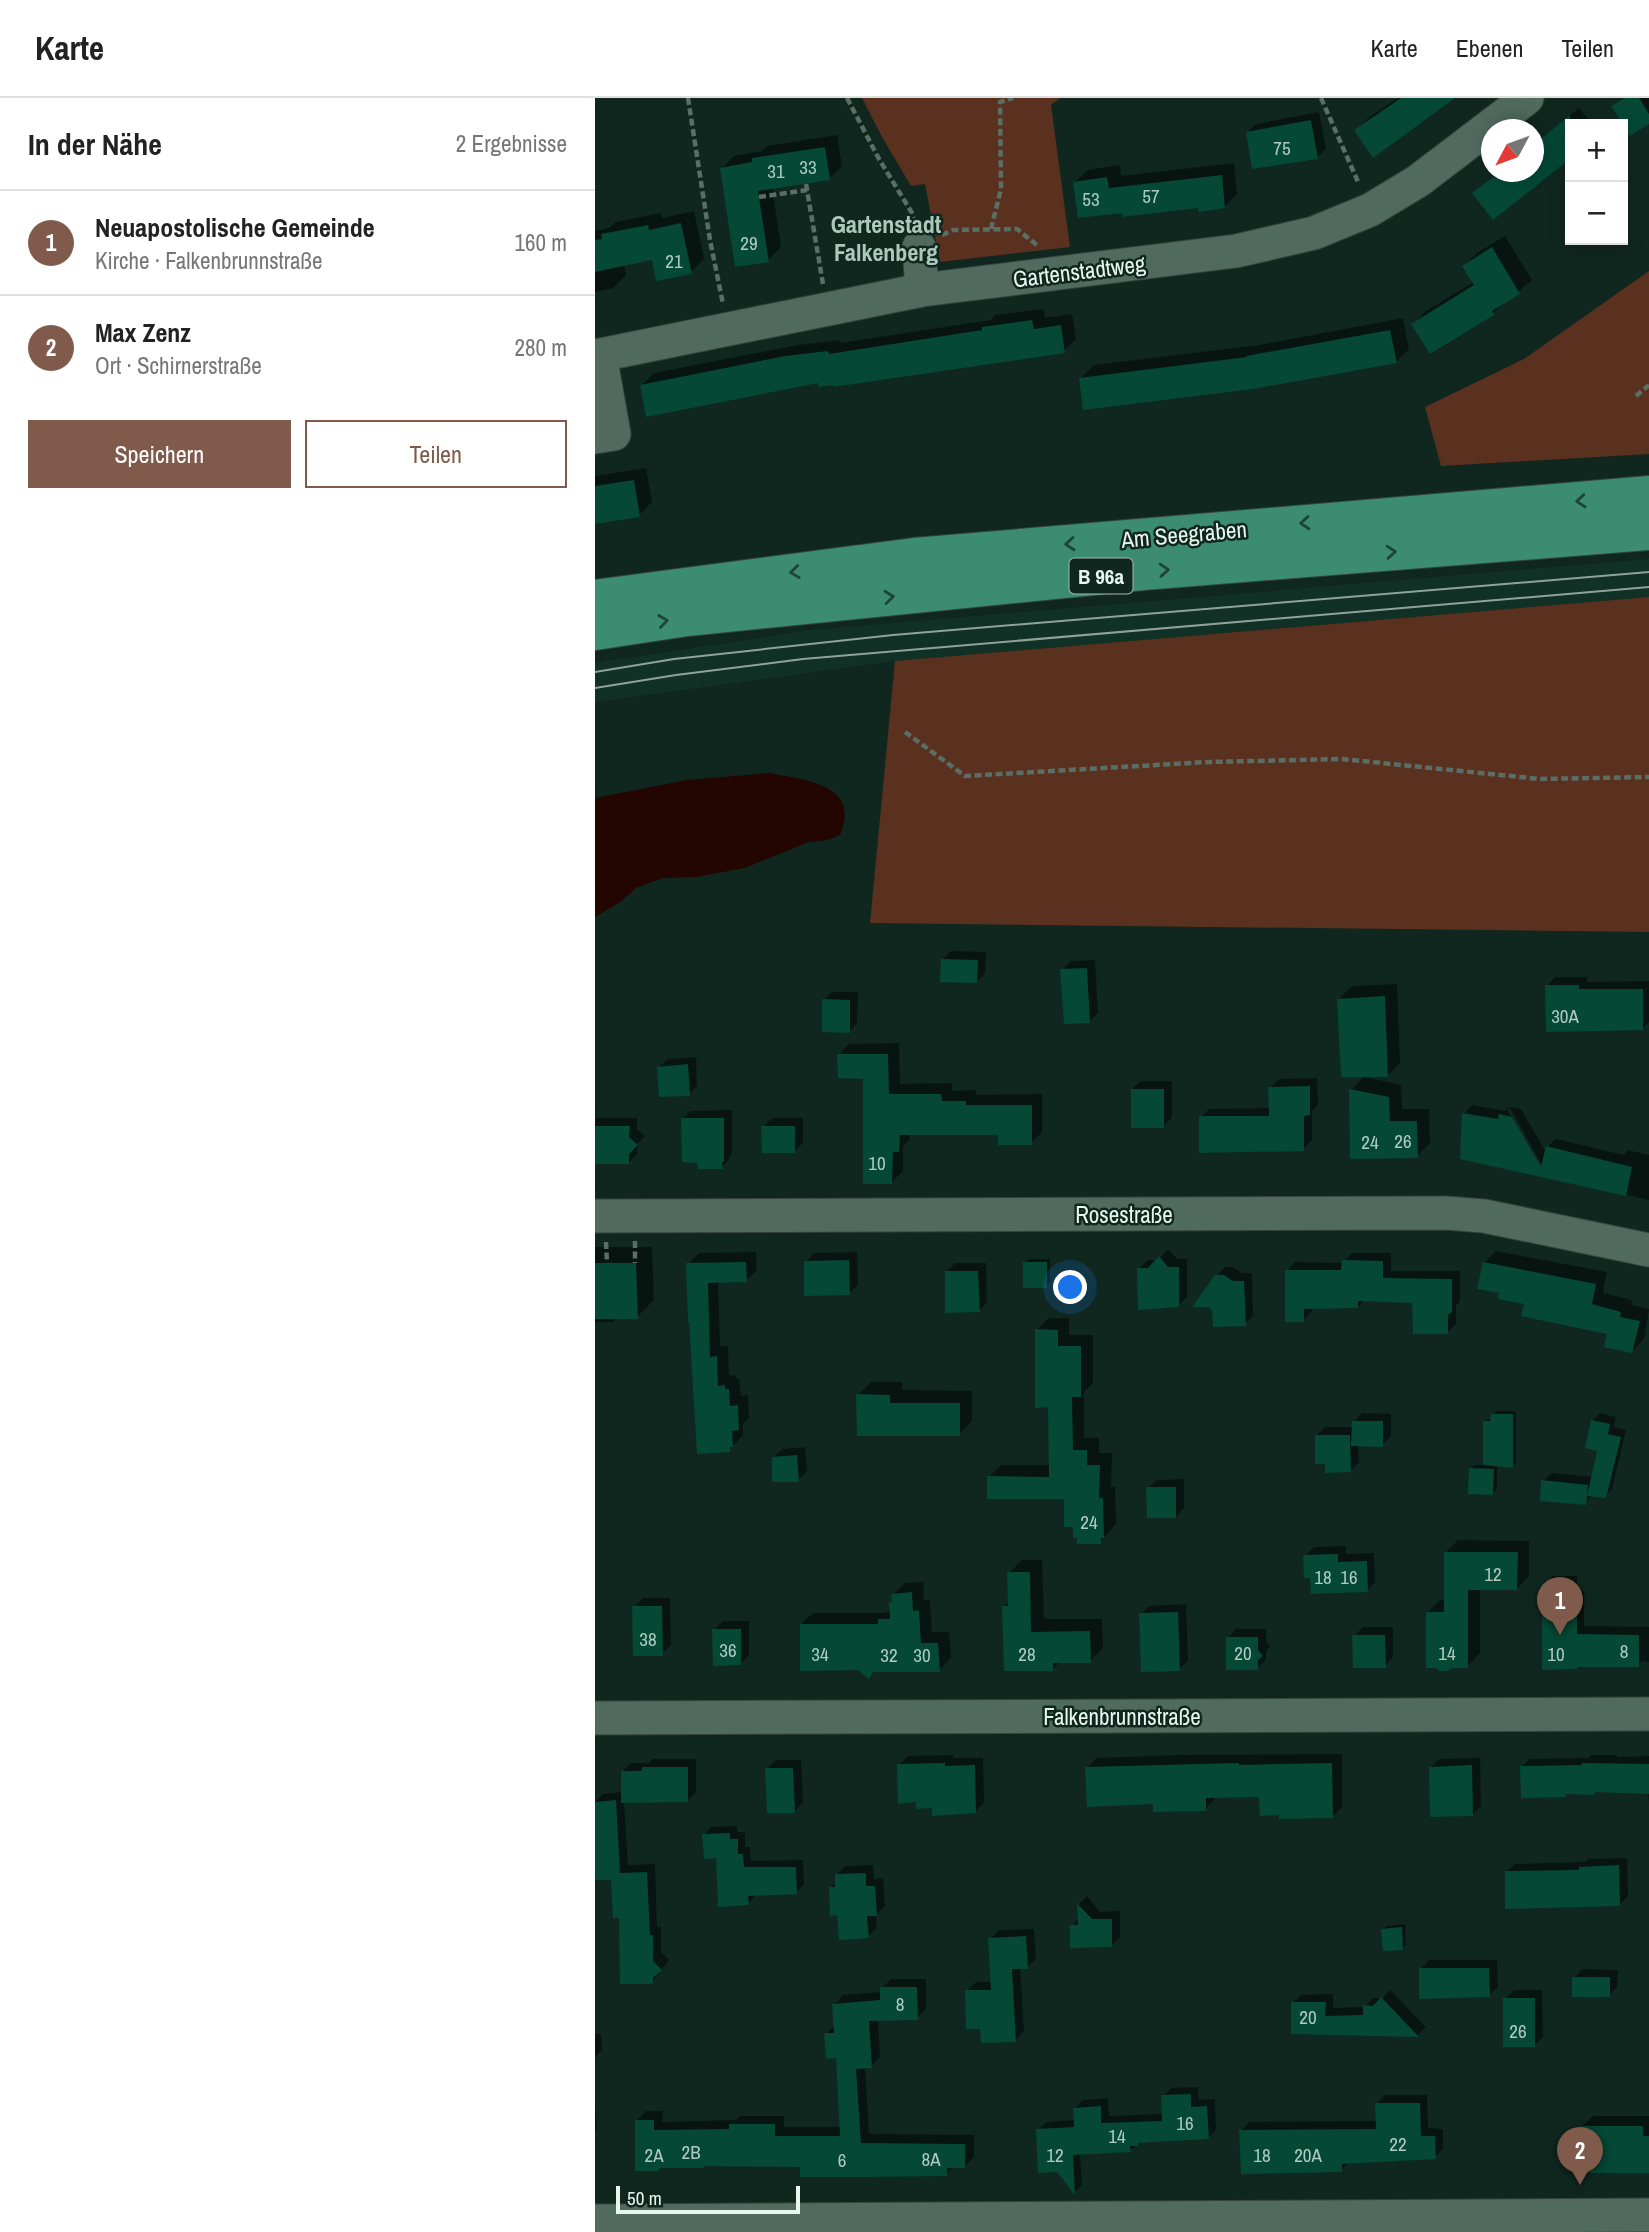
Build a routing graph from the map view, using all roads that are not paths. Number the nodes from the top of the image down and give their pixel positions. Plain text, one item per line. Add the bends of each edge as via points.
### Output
1 (1527, 98) edge
2 (919, 247) road end
3 (922, 290) junction
4 (597, 355) edge
5 (595, 438) edge
6 (1649, 495) edge
7 (1649, 531) edge
8 (595, 599) edge
9 (595, 631) edge
10 (595, 1216) edge
11 (1649, 1250) edge
12 (1649, 1714) edge
13 (595, 1718) edge
14 (1649, 2215) edge
15 (595, 2221) edge

1 - 3 street, Gartenstadtweg via 1418,181 1370,210 1314,233 1236,251
2 - 3 street
3 - 4 street, Gartenstadtweg
4 - 5 street via 614,434
6 -> 8 main road, Am Seegraben / B 96a via 914,557
9 -> 7 main road, Am Seegraben / B 96a via 687,617 1143,571
10 - 11 street, Rosestraße via 1445,1213 1508,1220
12 - 13 street, Falkenbrunnstraße
14 - 15 street

